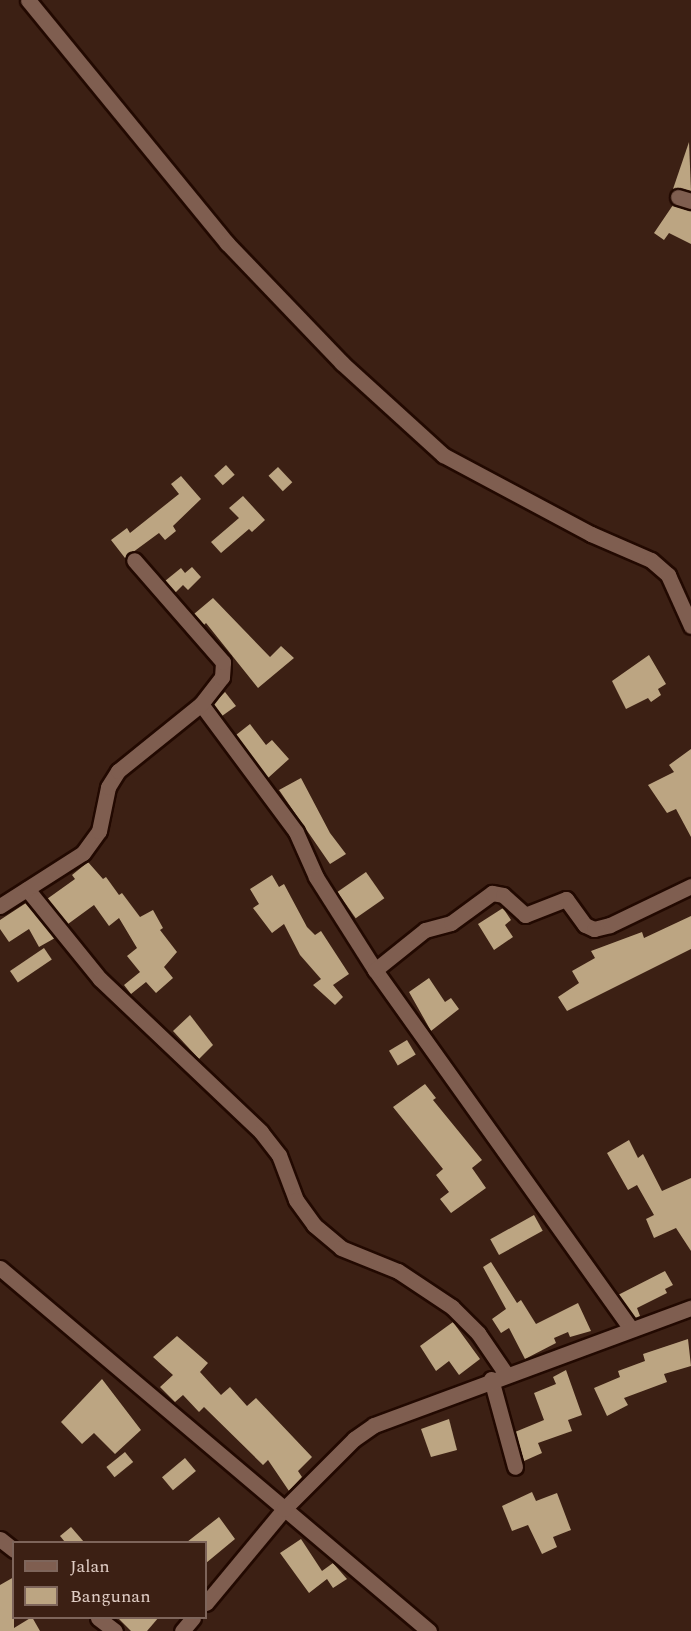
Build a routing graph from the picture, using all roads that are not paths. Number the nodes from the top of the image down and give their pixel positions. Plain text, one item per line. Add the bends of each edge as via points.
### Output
1 (28, 0) edge
2 (134, 560) dead end
3 (691, 626) edge
4 (201, 704) junction
5 (691, 886) edge
6 (27, 889) junction
7 (0, 906) edge
8 (375, 970) junction
9 (0, 1268) edge
10 (691, 1308) edge
11 (630, 1328) junction
12 (498, 1377) junction
13 (515, 1467) dead end
14 (284, 1509) junction
15 (0, 1539) edge
16 (12, 1548) edge
17 (207, 1602) edge
18 (100, 1619) edge
19 (191, 1619) edge
20 (115, 1631) edge
21 (182, 1631) edge
22 (429, 1631) edge

1 - 3 street via 227,243 342,363 443,455 591,534 651,560 668,575
2 - 4 street via 223,662 222,677
4 - 6 street via 118,771 108,788 99,831 91,844
4 - 8 street via 296,832 316,877
5 - 8 street via 594,929 585,925 566,899 525,915 496,892 451,923 425,930
6 - 7 street
6 - 12 street via 100,979 261,1132 279,1155 296,1200 314,1225 341,1248 398,1270 453,1307 478,1333
8 - 11 street
9 - 14 street
10 - 11 street
11 - 12 street
12 - 13 street
12 - 14 street via 374,1425 354,1439
14 - 17 street
14 - 22 street
15 - 16 street
18 - 20 street
19 - 21 street

